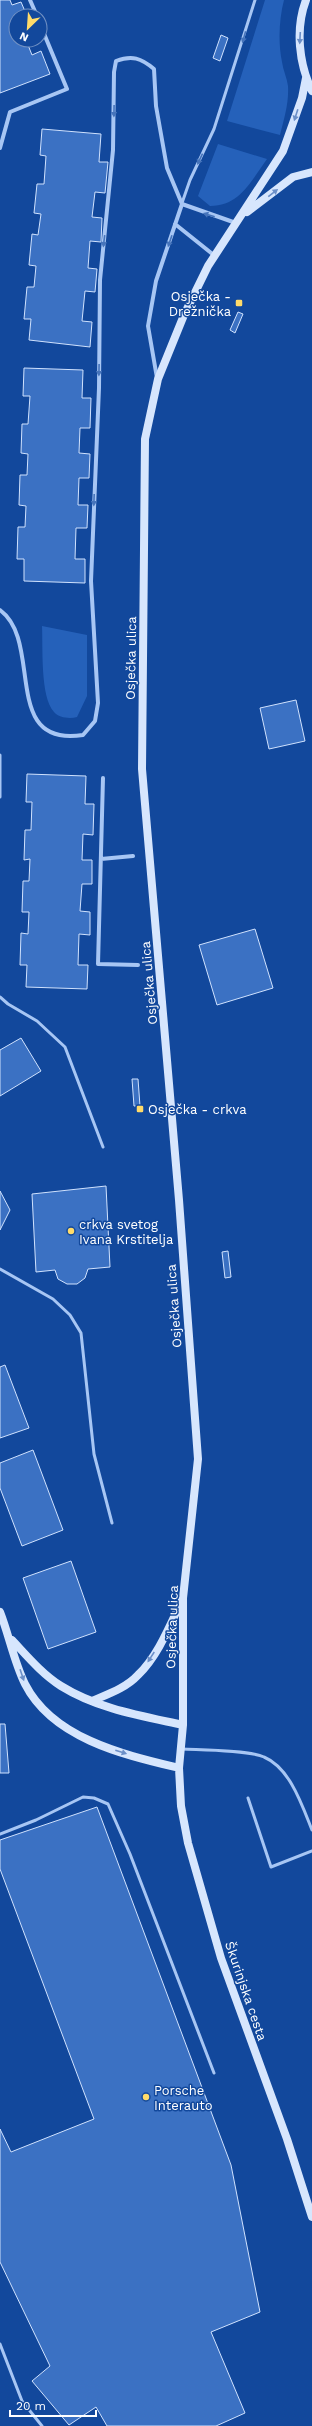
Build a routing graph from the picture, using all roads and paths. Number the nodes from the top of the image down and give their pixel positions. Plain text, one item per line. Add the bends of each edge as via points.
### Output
1 (255, 0) edge
2 (306, 0) edge
3 (48, 43) edge
4 (306, 78) junction
5 (312, 91) edge
6 (0, 148) edge
7 (312, 172) edge
8 (182, 204) junction
9 (242, 216) junction
10 (175, 224) junction
11 (237, 224) junction
12 (215, 256) junction
13 (158, 379) junction
14 (0, 610) edge
15 (0, 755) edge
16 (103, 778) dead end
17 (0, 797) edge
18 (133, 856) dead end
19 (101, 859) junction
20 (138, 965) dead end
21 (0, 997) edge
22 (103, 1148) dead end
23 (0, 1269) edge
24 (112, 1522) dead end
25 (183, 1598) junction
26 (0, 1612) edge
27 (10, 1638) junction
28 (92, 1700) junction
29 (183, 1725) junction
30 (180, 1748) junction
31 (179, 1768) junction
32 (248, 1798) dead end
33 (312, 1830) edge
34 (0, 1834) edge
35 (312, 1851) edge
36 (214, 2073) dead end
37 (312, 2217) edge
38 (0, 2344) edge
39 (42, 2426) edge

1 -> 8 lane via 214,129 190,180
2 -> 4 street, Osječka ulica via 302,8 299,44
3 - 6 street via 67,89 10,112
4 - 5 street, Osječka ulica
4 -> 9 street, Osječka ulica via 302,98 283,151
9 -> 7 street, Osječka ulica via 293,177
8 - 10 street
11 -> 8 street
8 -> 14 street via 166,168 156,106 154,69 138,58 126,57 116,61 113,150 100,280 99,388 91,581 98,702 95,721 83,735 58,736 42,728 36,719 26,688 22,653 12,626
9 - 11 street, Osječka ulica
10 - 12 street
10 -> 13 street via 156,281 148,326
11 - 12 street, Osječka ulica
12 - 13 street, Osječka ulica via 184,315
13 - 25 street, Osječka ulica via 145,439 142,769 179,1200 198,1459
15 - 17 lane
16 - 19 street
18 - 19 street
19 - 20 street via 98,964
21 - 22 lane via 37,1021 65,1047
23 - 24 lane via 53,1299 70,1315 81,1333 94,1454
25 -> 28 street via 162,1639 139,1675 123,1687
25 - 29 street, Osječka ulica
26 - 27 street
27 - 28 street via 38,1668 61,1686
27 -> 31 street via 25,1684 46,1711 76,1733 108,1748
28 - 29 street via 111,1709
29 - 30 street, Osječka ulica
30 - 31 street, Osječka ulica
30 - 33 lane via 253,1754 273,1762 293,1788
31 - 37 street, Škurinjska cesta via 181,1806 202,1897
32 - 35 lane via 271,1867
34 - 36 lane via 83,1797 94,1798 108,1804 130,1854
38 - 39 lane via 22,2401

